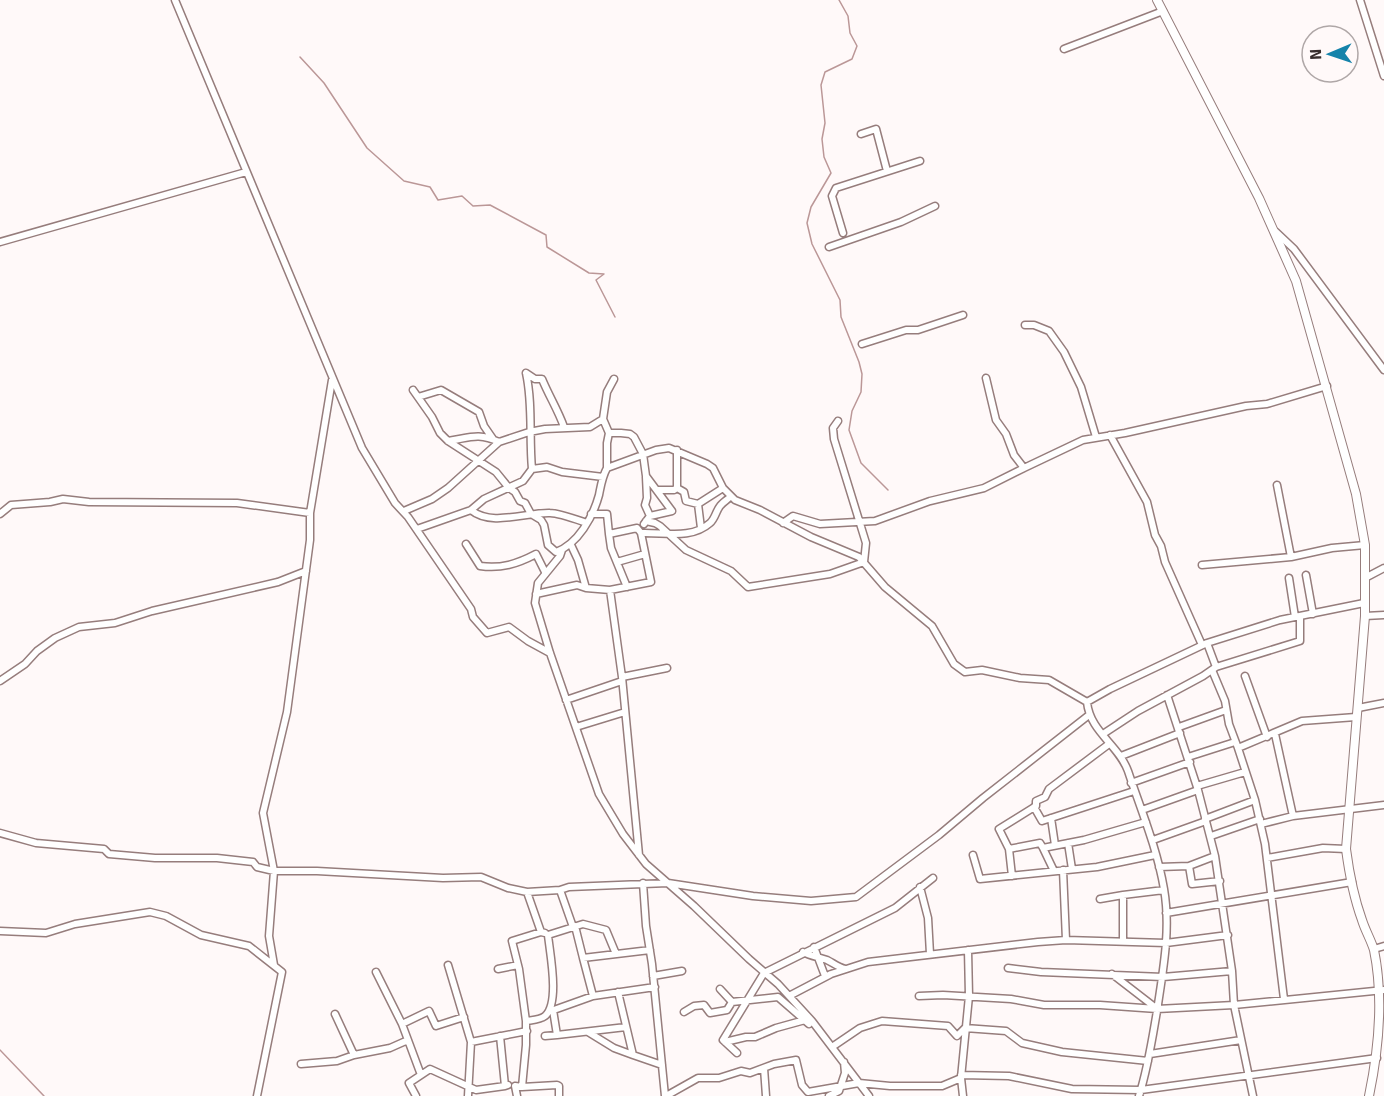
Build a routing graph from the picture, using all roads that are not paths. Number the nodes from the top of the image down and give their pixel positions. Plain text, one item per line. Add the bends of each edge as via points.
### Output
1 (175, 0) edge
2 (1157, 0) edge
3 (1360, 0) edge
4 (1163, 11) junction
5 (1064, 49) dead end
6 (1384, 76) edge
7 (861, 134) dead end
8 (920, 161) dead end
9 (887, 171) junction
10 (246, 172) junction
11 (935, 206) dead end
12 (1275, 232) junction
13 (843, 233) dead end
14 (0, 242) edge
15 (829, 247) dead end
16 (963, 315) dead end
17 (1025, 325) dead end
18 (862, 344) dead end
19 (1384, 370) edge
20 (986, 378) dead end
21 (332, 379) junction
22 (614, 379) dead end
23 (1327, 386) junction
24 (413, 390) dead end
25 (418, 397) junction
26 (603, 419) junction
27 (838, 421) dead end
28 (564, 428) junction
29 (529, 432) junction
30 (609, 434) junction
31 (1110, 435) junction
32 (1096, 437) junction
33 (448, 441) junction
34 (496, 441) junction
35 (677, 450) junction
36 (643, 454) junction
37 (478, 460) junction
38 (607, 468) junction
39 (1024, 468) junction
40 (532, 470) junction
41 (646, 476) junction
42 (603, 477) junction
43 (1278, 485) dead end
44 (509, 488) junction
45 (677, 488) junction
46 (723, 488) junction
47 (657, 490) junction
48 (730, 497) junction
49 (698, 504) junction
50 (471, 510) junction
51 (404, 511) junction
52 (310, 513) junction
53 (0, 514) edge
54 (532, 514) junction
55 (591, 514) junction
56 (648, 519) junction
57 (587, 523) junction
58 (783, 523) junction
59 (860, 523) junction
60 (700, 528) junction
61 (417, 529) junction
62 (640, 532) junction
63 (609, 534) junction
64 (670, 534) junction
65 (466, 544) dead end
66 (572, 545) junction
67 (1365, 545) junction
68 (562, 550) junction
69 (645, 554) junction
70 (1291, 557) junction
71 (617, 562) junction
72 (864, 562) junction
73 (1202, 565) dead end
74 (1384, 568) edge
75 (306, 571) junction
76 (545, 572) junction
77 (1306, 575) dead end
78 (1289, 578) dead end
79 (1365, 578) junction
80 (627, 587) junction
81 (586, 588) junction
82 (610, 590) junction
83 (536, 594) junction
84 (1364, 603) junction
85 (1313, 614) junction
86 (1384, 615) edge
87 (1365, 616) junction
88 (1298, 617) junction
89 (1204, 644) junction
90 (550, 653) junction
91 (667, 668) dead end
92 (1214, 668) junction
93 (1245, 676) dead end
94 (622, 679) junction
95 (0, 681) edge
96 (1167, 695) junction
97 (566, 700) junction
98 (1087, 702) junction
99 (1384, 703) edge
100 (1226, 710) junction
101 (625, 712) junction
102 (1357, 712) junction
103 (1089, 715) junction
104 (576, 727) junction
105 (1179, 730) junction
106 (1103, 734) junction
107 (1275, 734) junction
108 (1267, 737) junction
109 (1109, 744) junction
110 (1237, 745) junction
111 (1121, 756) junction
112 (1189, 760) junction
113 (1245, 772) junction
114 (1131, 783) junction
115 (1198, 788) junction
116 (1134, 791) junction
117 (1255, 800) junction
118 (1384, 805) edge
119 (1034, 807) junction
120 (1142, 810) junction
121 (1348, 811) junction
122 (1293, 816) junction
123 (1051, 818) junction
124 (1205, 820) junction
125 (1261, 821) junction
126 (1146, 822) junction
127 (0, 833) edge
128 (1210, 836) junction
129 (1152, 840) junction
130 (1068, 843) junction
131 (1055, 845) junction
132 (1043, 848) junction
133 (1009, 849) junction
134 (1346, 849) junction
135 (973, 855) dead end
136 (1155, 855) junction
137 (639, 856) junction
138 (1215, 856) junction
139 (1267, 858) junction
140 (1190, 866) junction
141 (1159, 867) junction
142 (1072, 869) junction
143 (1063, 870) junction
144 (274, 871) junction
145 (1054, 871) junction
146 (1012, 876) junction
147 (933, 878) dead end
148 (1220, 881) junction
149 (1352, 882) junction
150 (643, 883) junction
151 (668, 883) junction
152 (920, 887) junction
153 (560, 890) junction
154 (1164, 890) junction
155 (527, 892) junction
156 (1123, 895) junction
157 (1272, 897) junction
158 (1100, 899) dead end
159 (1223, 904) junction
160 (1166, 913) junction
161 (574, 927) junction
162 (0, 931) edge
163 (545, 933) junction
164 (1228, 935) junction
165 (1066, 940) junction
166 (1123, 941) junction
167 (1166, 943) junction
168 (1384, 946) edge
169 (814, 947) junction
170 (1374, 949) junction
171 (650, 950) junction
172 (968, 950) junction
173 (803, 952) junction
174 (616, 954) junction
175 (930, 954) junction
176 (583, 958) junction
177 (819, 958) junction
178 (518, 964) junction
179 (274, 965) junction
180 (448, 965) dead end
181 (1008, 968) dead end
182 (498, 969) dead end
183 (845, 969) junction
184 (682, 971) dead end
185 (1232, 971) junction
186 (376, 972) dead end
187 (764, 973) junction
188 (1112, 974) junction
189 (653, 976) junction
190 (825, 976) junction
191 (1163, 977) junction
192 (655, 987) junction
193 (720, 989) dead end
194 (1383, 990) edge
195 (618, 992) junction
196 (593, 996) junction
197 (789, 996) junction
198 (919, 996) dead end
199 (969, 996) junction
200 (1284, 999) junction
201 (746, 1001) junction
202 (732, 1002) junction
203 (1234, 1005) junction
204 (1157, 1009) junction
205 (550, 1011) junction
206 (684, 1012) dead end
207 (335, 1014) dead end
208 (464, 1017) junction
209 (806, 1020) junction
210 (526, 1021) junction
211 (402, 1024) junction
212 (626, 1027) junction
213 (965, 1028) junction
214 (527, 1031) junction
215 (588, 1032) junction
216 (557, 1035) junction
217 (500, 1036) junction
218 (545, 1036) dead end
219 (408, 1040) junction
220 (1240, 1040) junction
221 (827, 1041) junction
222 (471, 1042) junction
223 (725, 1042) junction
224 (832, 1047) junction
225 (737, 1053) dead end
226 (354, 1055) junction
227 (633, 1055) junction
228 (1149, 1058) junction
229 (1377, 1058) junction
230 (844, 1062) junction
231 (301, 1064) dead end
232 (662, 1065) junction
233 (764, 1068) junction
234 (421, 1075) junction
235 (1249, 1075) junction
236 (961, 1076) junction
237 (859, 1083) junction
238 (505, 1086) junction
239 (519, 1086) junction
240 (468, 1087) junction
241 (841, 1087) junction
242 (1140, 1093) edge
243 (257, 1096) edge
244 (416, 1096) edge
245 (468, 1096) edge
246 (517, 1096) edge
247 (559, 1096) edge
248 (666, 1096) edge
249 (768, 1096) edge
250 (829, 1096) edge
251 (869, 1096) edge
252 (963, 1096) edge
253 (1253, 1096) edge
254 (1369, 1096) edge

1 - 10 street
2 - 4 street
3 - 6 street
4 - 5 street
4 - 12 street
7 - 9 street via 876,129
8 - 9 street
9 - 13 street via 836,188 832,196
10 - 14 street
10 - 21 street
11 - 15 street
12 - 19 street via 1301,257
12 - 23 street via 1296,281
16 - 18 street
17 - 32 street via 1048,331 1064,352 1081,387
20 - 39 street via 996,420
21 - 51 street via 362,448 395,503
21 - 52 street
22 - 26 street via 606,392
23 - 31 street via 1267,404
23 - 67 street via 1356,494
24 - 25 street
25 - 33 street
25 - 34 street via 441,390 459,398 480,412 484,426
26 - 28 street via 590,427
26 - 30 street
27 - 59 street via 833,428 834,439
28 - 29 street
28 - 29 street via 542,379 525,373 530,392
29 - 34 street
29 - 40 street
30 - 36 street via 630,434
30 - 38 street
31 - 32 street
31 - 89 street via 1147,502 1165,562
32 - 39 street
33 - 34 street via 474,435
33 - 37 street
34 - 37 street
35 - 36 street via 663,448
35 - 45 street
35 - 46 street via 713,468
36 - 38 street
36 - 41 street
37 - 44 street
37 - 51 street via 448,488
38 - 42 street
39 - 59 street via 984,488
40 - 42 street via 547,467
40 - 44 street via 523,481
41 - 47 street
41 - 56 street
42 - 55 street
43 - 70 street
44 - 50 street via 484,499
44 - 54 street
45 - 47 street
45 - 49 street via 684,492 686,501
46 - 48 street
46 - 49 street
47 - 56 street via 672,511
48 - 58 street
48 - 60 street via 710,523
49 - 60 street
50 - 54 street via 511,518
50 - 61 street
51 - 61 street
52 - 53 street via 237,503 63,499 11,505
52 - 75 street
54 - 57 street via 554,513
54 - 68 street via 544,525 549,547 556,552
55 - 57 street
55 - 63 street via 607,514
56 - 62 street
56 - 64 street
57 - 66 street
58 - 59 street via 793,516 820,524
58 - 72 street
59 - 72 street via 866,543
60 - 64 street via 681,535
61 - 90 street via 487,633 509,627
62 - 63 street via 637,528
62 - 64 street
62 - 69 street
63 - 71 street
64 - 72 street via 686,550 731,572 748,587 830,574
65 - 76 street via 480,567 511,566 536,554
66 - 68 street
66 - 81 street
67 - 70 street
67 - 79 street
68 - 76 street
69 - 71 street
69 - 80 street via 651,582
70 - 73 street
71 - 80 street
72 - 98 street via 885,587 932,626 954,664 965,672 982,670 1049,681
74 - 79 street
75 - 95 street via 278,582 152,610 115,623 79,627 55,638
75 - 144 street via 287,712 263,813
76 - 83 street
77 - 85 street
78 - 88 street
79 - 84 street
80 - 82 street
81 - 82 street
81 - 83 street via 577,585
82 - 94 street
83 - 90 street via 535,603
84 - 85 street
84 - 87 street
85 - 88 street
86 - 87 street
87 - 102 street
88 - 89 street
88 - 92 street via 1300,641
89 - 92 street
89 - 98 street
90 - 97 street
91 - 94 street
92 - 96 street
92 - 100 street
93 - 108 street
94 - 97 street
94 - 101 street
96 - 105 street
96 - 106 street
97 - 104 street
98 - 103 street
99 - 102 street
100 - 105 street
100 - 110 street
101 - 104 street
101 - 137 street
102 - 107 street via 1302,721
102 - 121 street
103 - 106 street
103 - 151 street via 856,897 811,901
104 - 137 street via 599,794
105 - 111 street
105 - 112 street
106 - 109 street
107 - 108 street
107 - 122 street
108 - 110 street
109 - 111 street
109 - 119 street via 1049,789
110 - 112 street
110 - 113 street
111 - 114 street
112 - 114 street
112 - 115 street
113 - 115 street
113 - 117 street
114 - 116 street
115 - 120 street
115 - 124 street
116 - 120 street
116 - 123 street
117 - 124 street
117 - 125 street
118 - 121 street
119 - 123 street via 1042,821
119 - 133 street via 999,829
120 - 126 street
121 - 122 street
121 - 134 street
122 - 125 street
123 - 131 street
124 - 128 street
124 - 129 street
125 - 128 street
125 - 139 street
126 - 129 street
126 - 130 street
127 - 144 street via 36,843 104,849 109,854 253,862 257,867
128 - 138 street
129 - 136 street
130 - 131 street
130 - 142 street
131 - 132 street
132 - 133 street via 1040,843
132 - 145 street
133 - 146 street
134 - 139 street
134 - 149 street
135 - 146 street via 980,879
136 - 141 street
136 - 142 street
137 - 151 street
138 - 140 street
138 - 148 street
139 - 157 street
140 - 141 street
140 - 148 street via 1192,884
141 - 154 street
142 - 143 street
143 - 145 street
143 - 165 street
144 - 155 street via 443,879 481,877
144 - 179 street via 269,936
145 - 146 street
147 - 152 street
148 - 159 street
149 - 157 street
149 - 170 street
150 - 151 street
150 - 153 street
150 - 171 street
151 - 187 street
152 - 169 street via 895,908
152 - 175 street via 928,918
153 - 155 street
153 - 161 street
154 - 156 street
154 - 160 street
155 - 163 street
156 - 158 street
156 - 166 street
157 - 159 street
157 - 200 street
159 - 160 street
159 - 164 street
160 - 167 street
161 - 163 street
161 - 174 street via 583,924 606,930
161 - 176 street
162 - 179 street via 46,933 75,924 150,912 201,935 249,946
163 - 178 street via 512,941
163 - 205 street via 553,989
164 - 167 street
164 - 185 street
165 - 166 street
165 - 172 street
166 - 167 street
167 - 191 street
168 - 170 street
169 - 173 street
169 - 177 street
170 - 194 street
171 - 174 street
171 - 189 street
172 - 175 street
172 - 199 street
173 - 177 street
173 - 187 street
174 - 176 street
175 - 183 street
176 - 196 street
177 - 183 street
177 - 190 street
178 - 182 street
178 - 210 street
179 - 243 street via 282,972
180 - 208 street
181 - 188 street
183 - 190 street
184 - 189 street
185 - 191 street
185 - 203 street
186 - 211 street
187 - 197 street
187 - 201 street
188 - 191 street
188 - 204 street
189 - 192 street
190 - 197 street
191 - 204 street
192 - 195 street
192 - 232 street
193 - 202 street
194 - 200 street
194 - 229 street
195 - 196 street
195 - 212 street
196 - 205 street
197 - 221 street
198 - 199 street
199 - 204 street via 1044,1005
199 - 213 street
200 - 203 street
201 - 202 street
201 - 209 street via 778,997
201 - 223 street
202 - 206 street via 727,1010 710,1013 704,1005
203 - 204 street
203 - 220 street
204 - 228 street
205 - 210 street via 543,1018
205 - 216 street
207 - 226 street
208 - 211 street via 436,1026 429,1011
208 - 222 street
209 - 221 street
209 - 223 street via 755,1037
210 - 214 street
211 - 219 street
212 - 215 street
212 - 227 street
213 - 224 street via 957,1036 948,1026 882,1021 860,1028
213 - 228 street via 1006,1031 1022,1043 1062,1052
213 - 236 street
214 - 217 street
214 - 239 street
215 - 216 street
215 - 227 street
216 - 218 street
217 - 222 street
217 - 238 street
219 - 226 street
219 - 234 street
220 - 228 street
220 - 235 street
221 - 224 street
222 - 240 street
223 - 225 street
224 - 230 street
226 - 231 street
227 - 232 street
228 - 242 street
229 - 235 street
229 - 254 street
230 - 237 street
230 - 241 street
232 - 248 street
233 - 241 street via 796,1060 802,1085 808,1092
233 - 248 street via 719,1078 698,1078
233 - 249 street
234 - 240 street via 430,1069
234 - 244 street via 409,1083
235 - 242 street
235 - 253 street
236 - 237 street via 942,1086
236 - 242 street via 1009,1076 1072,1089
236 - 252 street
237 - 241 street
237 - 251 street
238 - 239 street
238 - 240 street via 476,1090
239 - 246 street
239 - 247 street via 556,1085
240 - 245 street
241 - 250 street

